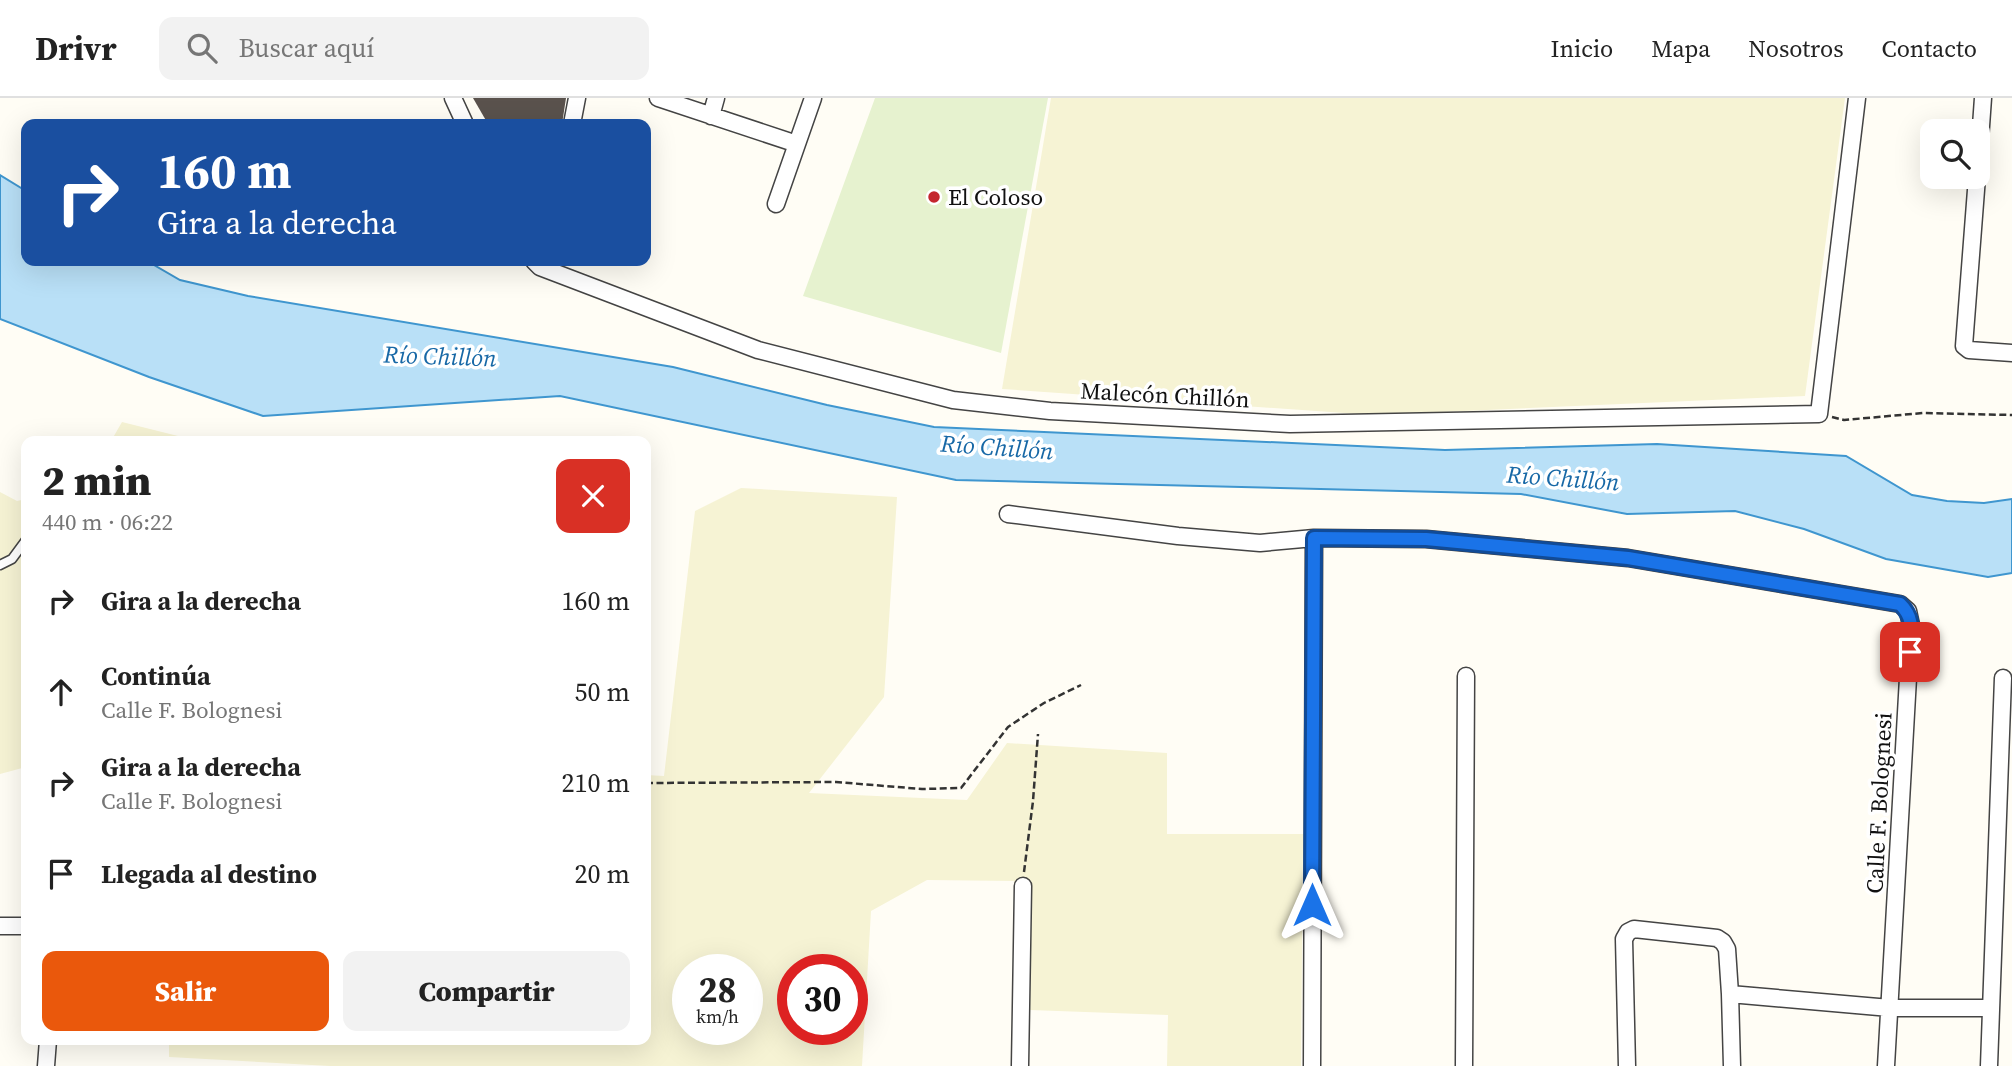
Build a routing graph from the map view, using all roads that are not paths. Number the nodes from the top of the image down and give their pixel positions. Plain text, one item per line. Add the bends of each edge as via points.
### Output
1 (453, 98) edge
2 (577, 98) edge
3 (658, 98) edge
4 (716, 98) edge
5 (813, 98) edge
6 (1857, 98) edge
7 (1983, 98) edge
8 (711, 116) junction
9 (463, 119) edge
10 (573, 119) edge
11 (1982, 119) edge
12 (797, 144) junction
13 (1976, 189) edge
14 (776, 204) dead end
15 (539, 266) edge
16 (2012, 353) edge
17 (1008, 513) dead end
18 (1314, 538) junction
19 (21, 547) edge
20 (0, 565) edge
21 (1466, 676) dead end
22 (2003, 678) dead end
23 (1023, 886) road end
24 (0, 926) edge
25 (21, 926) edge
26 (1730, 994) junction
27 (1890, 1008) junction
28 (1990, 1008) junction
29 (48, 1045) edge
30 (46, 1066) edge
31 (1020, 1066) edge
32 (1312, 1066) edge
33 (1464, 1066) edge
34 (1627, 1066) edge
35 (1732, 1066) edge
36 (1886, 1066) edge
37 (1989, 1066) edge

1 - 9 street
2 - 10 street
3 - 8 street
4 - 8 street
5 - 12 street
6 - 15 street, Malecón Chillón via 1818,414 1290,424 995,405 953,400 758,350
7 - 11 street
8 - 12 street
12 - 14 street
13 - 16 street via 1964,346
17 - 18 street via 1260,543
18 - 27 street, Calle F. Bolognesi via 1426,539 1628,558 1900,604 1908,611 1911,625
18 - 32 street
19 - 20 lane
21 - 33 street
22 - 28 street
23 - 31 street
24 - 25 street
26 - 27 street
26 - 34 street via 1727,949 1717,938 1628,932 1624,939
26 - 35 street
27 - 28 street
27 - 36 street, Calle F. Bolognesi
28 - 37 street
29 - 30 street

